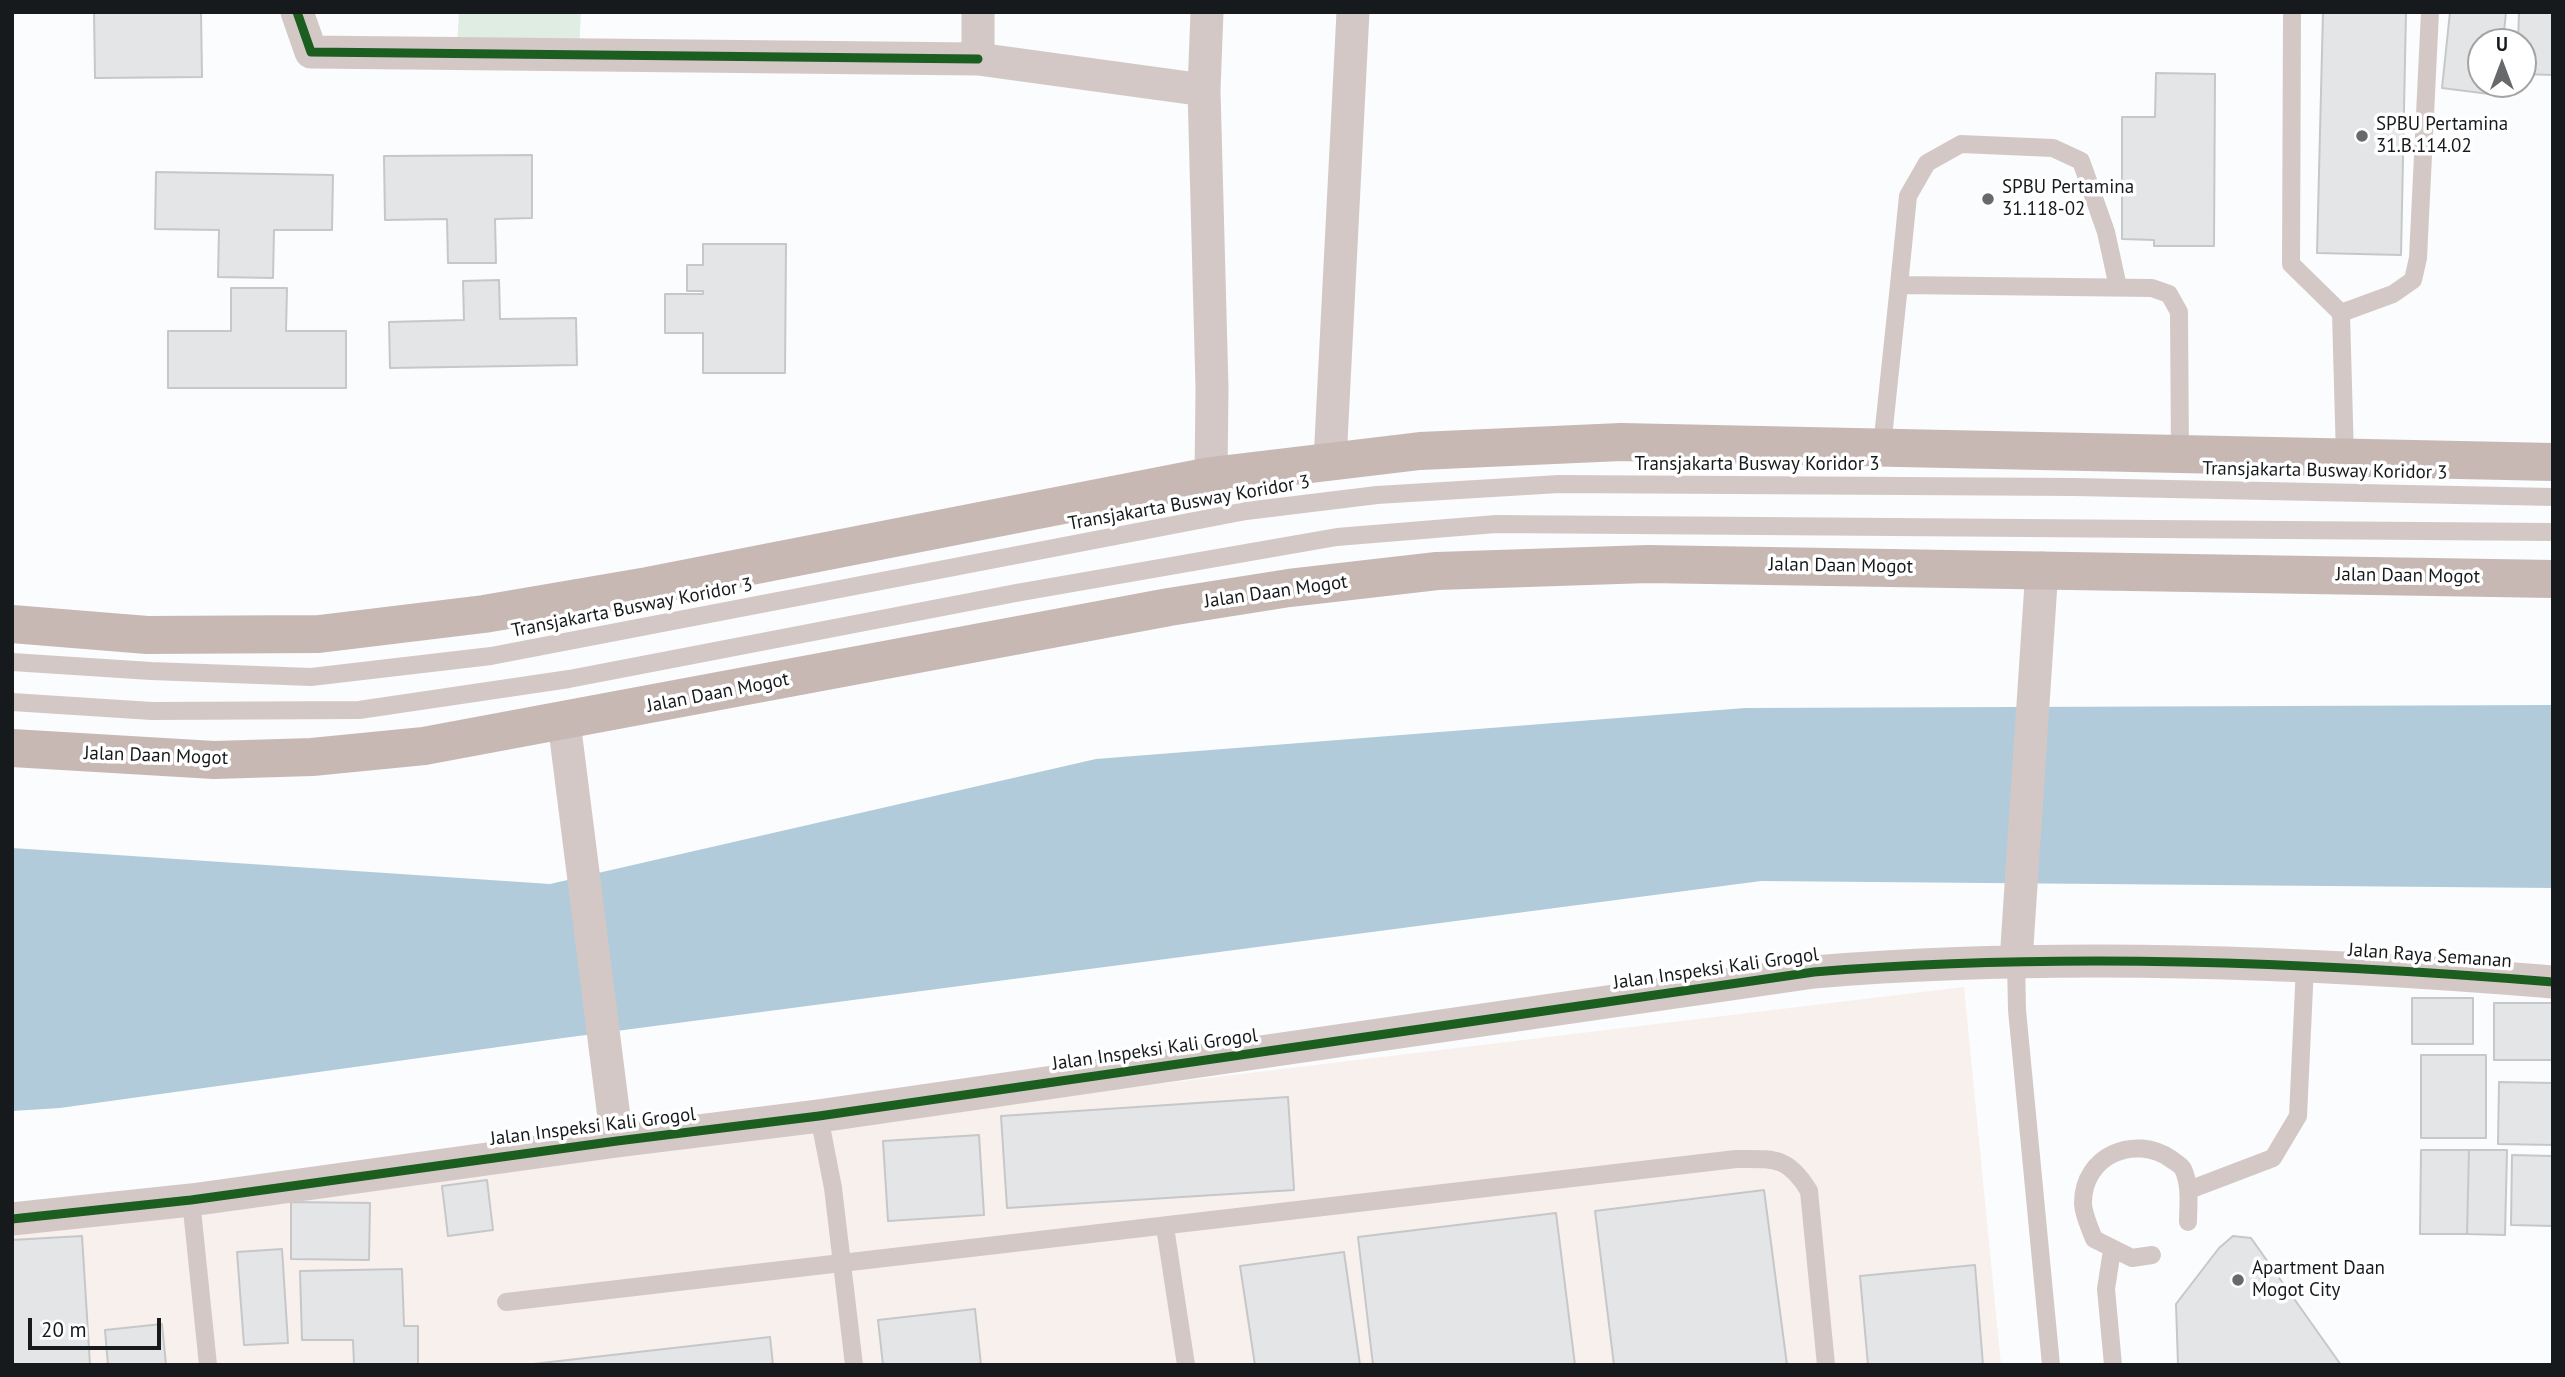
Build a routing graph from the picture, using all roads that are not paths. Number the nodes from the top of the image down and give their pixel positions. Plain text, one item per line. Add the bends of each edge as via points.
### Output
1 (297, 12) edge
2 (978, 12) edge
3 (1207, 12) edge
4 (1353, 12) edge
5 (2292, 12) edge
6 (2430, 12) edge
7 (978, 59) junction
8 (1204, 90) junction
9 (1899, 285) junction
10 (2118, 287) junction
11 (2341, 313) junction
12 (1882, 447) junction
13 (2180, 455) junction
14 (2345, 458) junction
15 (1329, 461) junction
16 (2553, 462) edge
17 (1211, 476) junction
18 (2553, 497) edge
19 (2553, 532) edge
20 (2042, 568) junction
21 (2553, 579) edge
22 (12, 624) edge
23 (12, 662) edge
24 (12, 702) edge
25 (565, 737) junction
26 (12, 748) edge
27 (2016, 961) junction
28 (2305, 966) junction
29 (2553, 982) edge
30 (819, 1116) junction
31 (615, 1129) junction
32 (2189, 1190) junction
33 (191, 1200) junction
34 (12, 1219) edge
35 (2188, 1223) dead end
36 (1165, 1227) junction
37 (2112, 1250) junction
38 (2152, 1255) dead end
39 (841, 1262) junction
40 (506, 1302) dead end
41 (208, 1365) edge
42 (854, 1365) edge
43 (1186, 1365) edge
44 (1826, 1365) edge
45 (2051, 1365) edge
46 (2113, 1365) edge

1 - 7 street via 311,52
2 - 7 street
3 - 8 street
4 - 15 street
5 - 11 lane via 2291,264
6 - 11 lane via 2418,258 2413,280 2393,294
7 - 8 street
8 - 17 street
9 - 10 lane
9 - 10 lane via 1908,196 1927,163 1961,144 2053,148 2081,161 2106,232
9 - 12 lane
10 - 13 lane via 2152,288 2169,294 2179,312
11 - 14 lane
12 - 13 highway
12 - 15 highway via 1621,442 1420,451
13 - 14 highway
14 - 16 highway
15 - 17 highway
17 - 22 highway via 484,614 320,634 147,635
18 - 23 lane, Transjakarta Busway Koridor 3 via 2074,487 1573,484 1377,495 1246,511 491,656 311,677
19 - 24 lane via 1496,524 1337,537 569,679 359,710 152,711
20 - 21 highway, Jalan Daan Mogot
20 - 25 highway, Jalan Daan Mogot via 1648,564 1424,573 1289,588 1169,607
20 - 27 street
25 - 26 highway, Jalan Daan Mogot via 312,757 201,760
25 - 31 street
27 - 28 street, Jalan Inspeksi Kali Grogol
27 - 30 street, Jalan Inspeksi Kali Grogol via 1814,972
27 - 45 lane
28 - 29 street, Jalan Raya Semanan
28 - 32 lane via 2298,1116 2273,1158
30 - 31 street, Jalan Inspeksi Kali Grogol
30 - 39 lane
31 - 33 street, Jalan Inspeksi Kali Grogol
32 - 35 lane
32 - 37 lane via 2182,1167 2157,1150 2132,1147 2104,1156 2091,1172 2083,1203 2094,1239
33 - 34 street, Jalan Inspeksi Kali Grogol
33 - 41 lane
36 - 39 lane
36 - 43 lane
36 - 44 lane via 1736,1159 1770,1159 1796,1169 1810,1191
37 - 38 lane via 2132,1258
37 - 46 lane via 2106,1289
39 - 40 lane
39 - 42 lane

